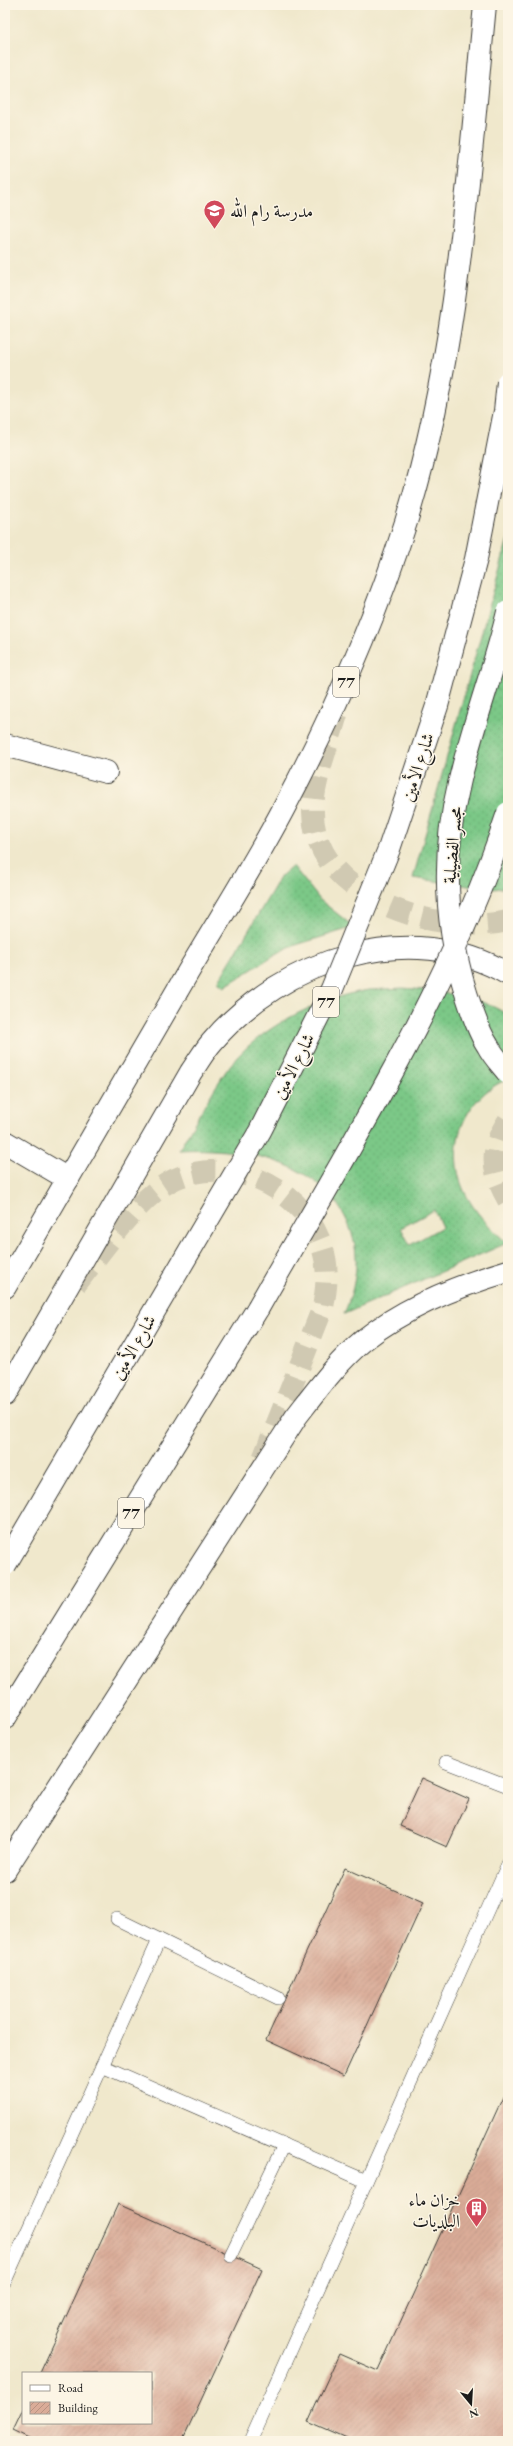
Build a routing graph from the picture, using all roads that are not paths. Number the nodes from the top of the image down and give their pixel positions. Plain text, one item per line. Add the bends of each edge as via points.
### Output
1 (485, 5) edge
2 (508, 382) edge
3 (508, 612) edge
4 (5, 745) edge
5 (106, 772) dead end
6 (508, 812) edge
7 (508, 974) edge
8 (508, 1073) edge
9 (5, 1142) edge
10 (68, 1179) junction
11 (508, 1271) edge
12 (5, 1287) edge
13 (5, 1395) edge
14 (5, 1565) edge
15 (5, 1718) edge
16 (446, 1762) dead end
17 (508, 1786) edge
18 (508, 1864) edge
19 (5, 1870) edge
20 (117, 1919) dead end
21 (159, 1940) junction
22 (278, 1998) dead end
23 (102, 2066) junction
24 (284, 2145) junction
25 (366, 2181) junction
26 (231, 2255) dead end
27 (5, 2281) edge
28 (250, 2441) edge

1 - 10 main road, 77 via 458,280 446,357 430,434 378,605 344,688 285,806
2 - 14 main road, شارع الأمين / 77, bridge via 505,411 476,559 437,706 389,849 332,989 260,1131
3 - 8 main road, مجسر الفضيلية, bridge via 459,783 449,844 447,886 459,968 471,1008 487,1046
4 - 5 main road
6 - 15 main road, 77, bridge via 465,923 419,1021 367,1118 258,1308
7 - 13 main road, 77 via 474,958 444,951 414,948 383,949 353,954 324,963 268,993 239,1014 211,1042 191,1072
9 - 10 main road
10 - 12 main road, 77
11 - 19 main road via 437,1296 398,1317 365,1340 328,1376 296,1417
16 - 17 lane
18 - 25 lane
20 - 21 lane
21 - 22 lane
21 - 23 lane
23 - 24 lane
23 - 27 lane
24 - 25 lane
24 - 26 lane
25 - 28 lane

